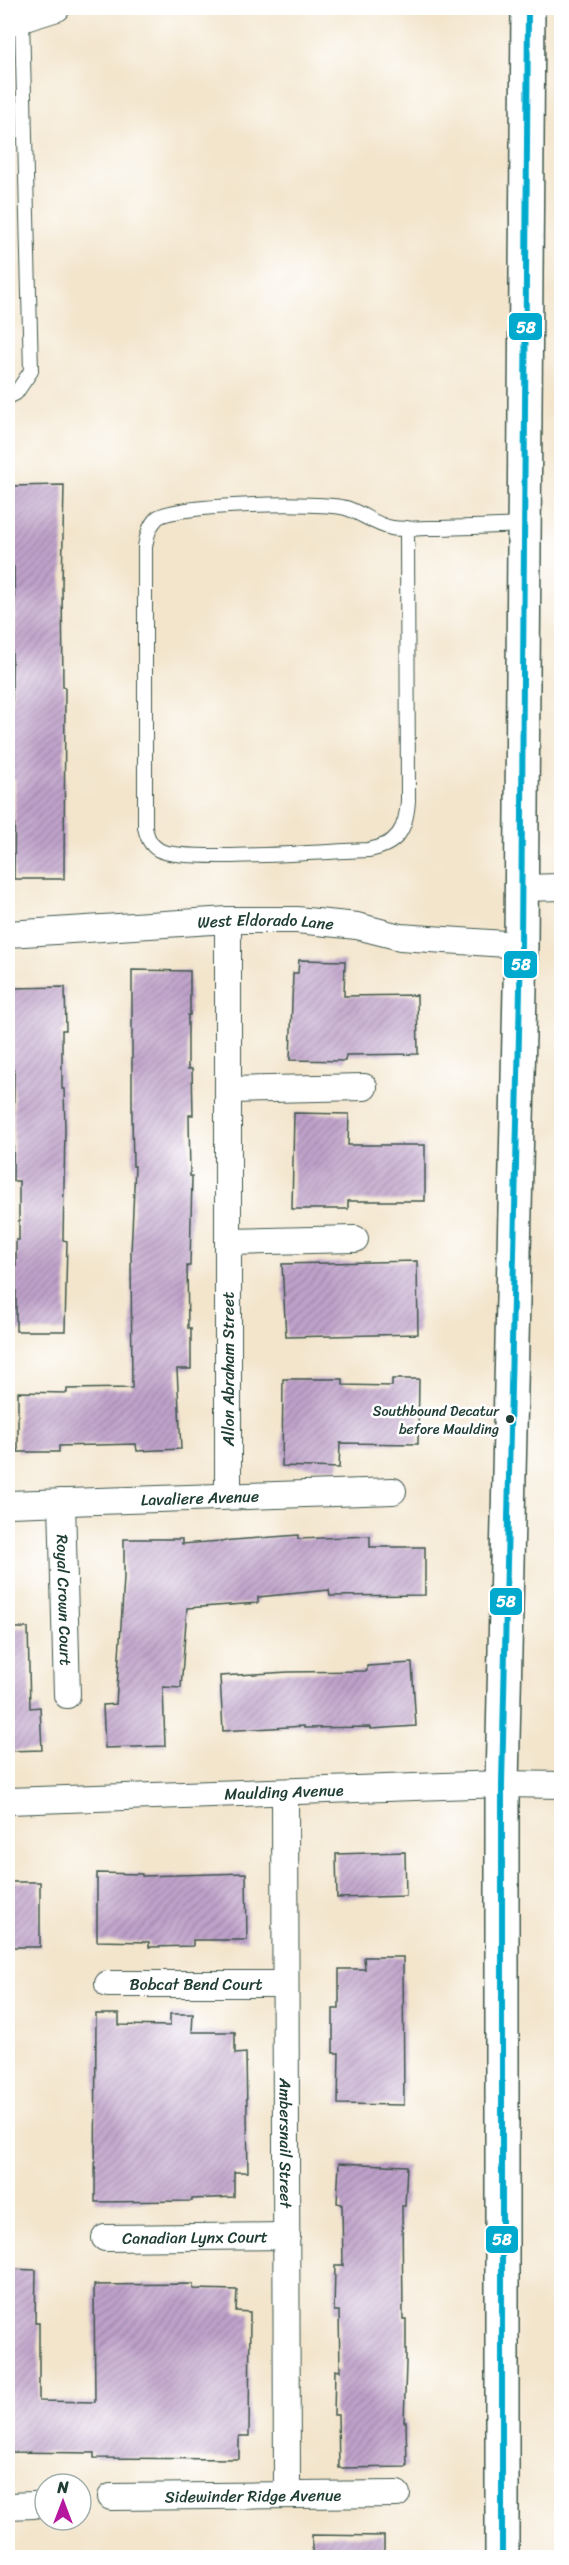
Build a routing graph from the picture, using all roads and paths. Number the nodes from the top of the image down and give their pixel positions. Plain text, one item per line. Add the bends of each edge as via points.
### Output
1 (57, 8) edge
2 (528, 8) edge
3 (15, 26) edge
4 (8, 397) edge
5 (524, 525) junction
6 (407, 528) junction
7 (561, 887) edge
8 (521, 888) junction
9 (228, 920) junction
10 (8, 934) edge
11 (521, 945) junction
12 (364, 1087) dead end
13 (229, 1090) junction
14 (355, 1239) dead end
15 (228, 1242) junction
16 (393, 1491) dead end
17 (228, 1496) junction
18 (62, 1502) junction
19 (8, 1504) edge
20 (67, 1695) dead end
21 (502, 1784) junction
22 (561, 1785) edge
23 (285, 1792) junction
24 (8, 1801) edge
25 (108, 1984) dead end
26 (284, 1984) junction
27 (287, 2236) junction
28 (105, 2238) dead end
29 (287, 2494) junction
30 (396, 2494) dead end
31 (111, 2497) dead end
32 (33, 2505) edge
33 (8, 2506) edge
34 (502, 2558) edge

1 - 3 street
2 - 5 main road
3 - 4 lane via 31,371 16,393
5 - 6 lane
5 - 8 main road
6 - 6 lane via 393,528 345,508 323,504 194,508 157,518 148,530 145,547 145,827 152,845 161,851 194,856 368,850 384,846 404,828 408,801
7 - 8 street
8 - 11 main road
9 - 10 street, West Eldorado Lane
9 - 11 street, West Eldorado Lane via 297,920 357,926 410,938
9 - 13 street, Allon Abraham Street
11 - 21 main road
12 - 13 street
13 - 15 street, Allon Abraham Street
14 - 15 street
15 - 17 street, Allon Abraham Street
16 - 17 street, Lavaliere Avenue
17 - 18 street, Lavaliere Avenue
18 - 19 street, Lavaliere Avenue
18 - 20 street, Royal Crown Court
21 - 22 street, Maulding Avenue
21 - 23 street, Maulding Avenue
21 - 34 main road
23 - 24 street, Maulding Avenue
23 - 26 street, Ambersnail Street
25 - 26 street, Bobcat Bend Court
26 - 27 street, Ambersnail Street
27 - 28 street, Canadian Lynx Court
27 - 29 street, Ambersnail Street
29 - 30 street, Sidewinder Ridge Avenue
29 - 31 street, Sidewinder Ridge Avenue
32 - 33 street

